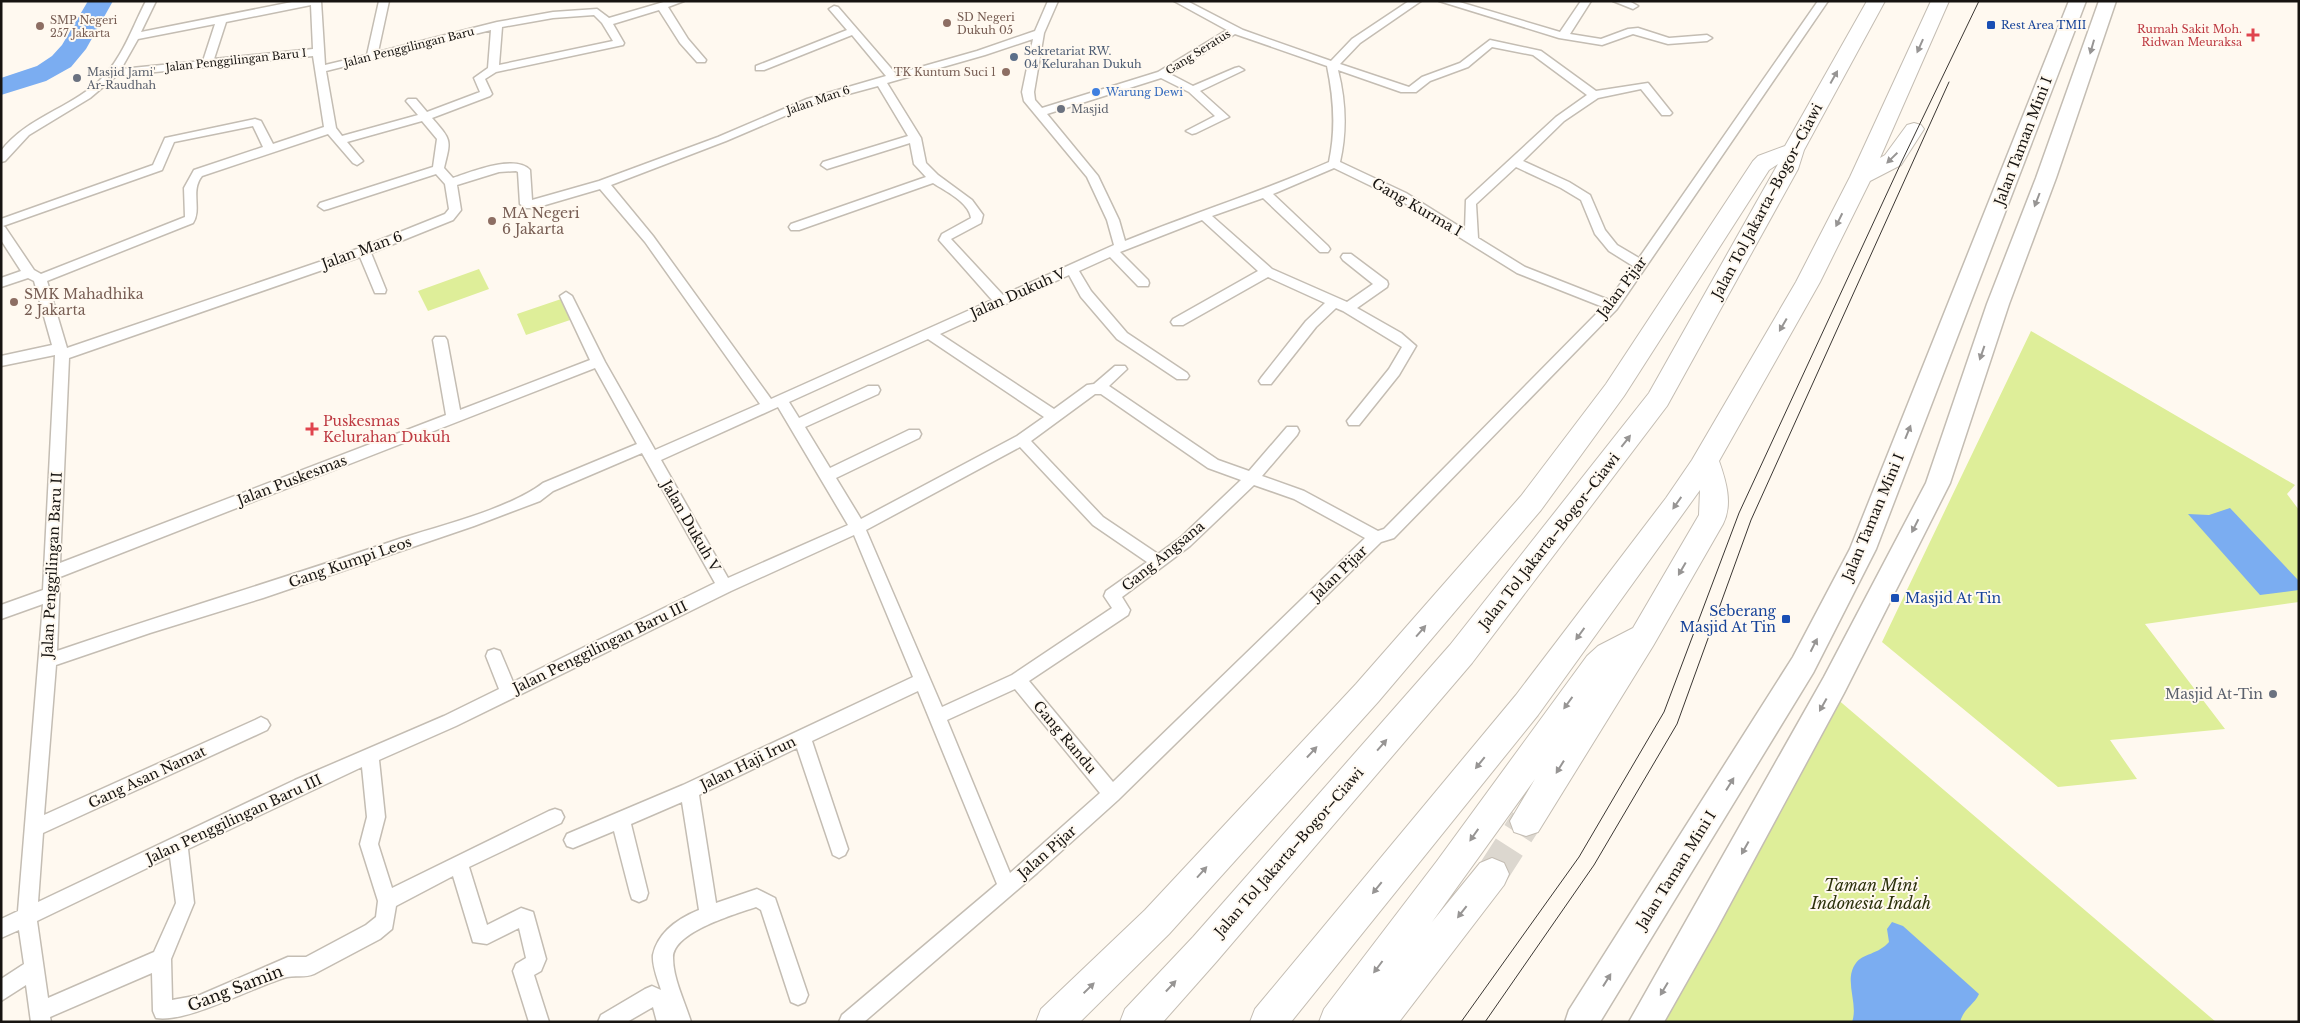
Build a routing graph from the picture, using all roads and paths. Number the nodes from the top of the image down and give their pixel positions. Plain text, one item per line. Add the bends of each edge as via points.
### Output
1 (151, 1) edge
2 (315, 1) edge
3 (384, 1) edge
4 (679, 1) edge
5 (1053, 1) edge
6 (1179, 1) edge
7 (1416, 1) edge
8 (1444, 1) edge
9 (1586, 1) edge
10 (1618, 1) edge
11 (1823, 1) edge
12 (1876, 1) edge
13 (1940, 1) edge
14 (2078, 1) edge
15 (2108, 1) edge
16 (598, 6) edge
17 (662, 6) junction
18 (1633, 6) dead end
19 (834, 9) dead end
20 (221, 20) junction
21 (607, 22) junction
22 (497, 25) junction
23 (1234, 30) junction
24 (854, 31) junction
25 (1039, 33) junction
26 (1563, 36) junction
27 (132, 37) junction
28 (1707, 38) dead end
29 (1544, 44) junction
30 (318, 52) junction
31 (372, 56) junction
32 (700, 60) dead end
33 (208, 64) junction
34 (1332, 66) junction
35 (760, 68) dead end
36 (321, 69) junction
37 (493, 69) junction
38 (1239, 70) dead end
39 (114, 72) junction
40 (1162, 74) junction
41 (886, 78) junction
42 (1193, 90) junction
43 (1594, 94) junction
44 (412, 101) dead end
45 (1038, 113) junction
46 (1666, 113) dead end
47 (426, 116) junction
48 (1914, 128) dead end
49 (330, 129) junction
50 (1192, 131) dead end
51 (915, 138) junction
52 (339, 141) junction
53 (270, 150) junction
54 (1793, 150) junction
55 (1, 159) edge
56 (357, 161) dead end
57 (1515, 162) junction
58 (1334, 164) junction
59 (827, 165) dead end
60 (438, 169) junction
61 (1861, 176) junction
62 (934, 178) junction
63 (451, 183) junction
64 (602, 184) junction
65 (1266, 193) junction
66 (324, 206) dead end
67 (1202, 214) junction
68 (1, 223) edge
69 (795, 227) dead end
70 (1, 230) edge
71 (1472, 240) junction
72 (1116, 249) junction
73 (1324, 249) dead end
74 (364, 251) junction
75 (1348, 257) dead end
76 (1640, 264) junction
77 (1072, 269) junction
78 (1267, 272) junction
79 (35, 276) junction
80 (1, 283) edge
81 (1143, 283) dead end
82 (380, 290) dead end
83 (566, 296) dead end
84 (1000, 301) junction
85 (1333, 303) junction
86 (1612, 306) junction
87 (1348, 308) junction
88 (1178, 322) dead end
89 (929, 333) junction
90 (440, 340) dead end
91 (61, 351) junction
92 (1, 361) edge
93 (598, 362) junction
94 (1120, 369) dead end
95 (1182, 376) dead end
96 (1266, 381) dead end
97 (1098, 388) junction
98 (873, 390) dead end
99 (775, 402) junction
100 (1055, 417) junction
101 (454, 418) junction
102 (1354, 421) dead end
103 (796, 425) junction
104 (1292, 431) dead end
105 (914, 434) dead end
106 (1022, 440) junction
107 (649, 452) junction
108 (1705, 460) junction
109 (827, 476) junction
110 (1252, 478) junction
111 (857, 526) junction
112 (1376, 537) junction
113 (1157, 561) junction
114 (52, 574) junction
115 (725, 586) junction
116 (51, 594) junction
117 (1, 612) edge
118 (1642, 637) junction
119 (494, 656) dead end
120 (48, 661) junction
121 (1018, 680) junction
122 (922, 682) junction
123 (509, 692) junction
124 (938, 717) junction
125 (261, 725) dead end
126 (802, 738) junction
127 (370, 757) junction
128 (689, 791) junction
129 (1112, 794) junction
130 (555, 817) dead end
131 (1526, 821) tunnel mouth
132 (621, 822) junction
133 (34, 828) junction
134 (573, 840) dead end
135 (178, 845) junction
136 (839, 849) dead end
137 (459, 863) junction
138 (1492, 874) tunnel mouth
139 (1007, 887) junction
140 (639, 893) dead end
141 (388, 901) junction
142 (709, 915) junction
143 (27, 917) junction
144 (1, 929) edge
145 (161, 959) junction
146 (34, 968) junction
147 (1, 991) edge
148 (798, 995) dead end
149 (41, 1016) edge
150 (539, 1022) edge
151 (608, 1022) edge
152 (667, 1022) edge
153 (681, 1022) edge
154 (849, 1022) edge
155 (1054, 1022) edge
156 (1138, 1022) edge
157 (1268, 1022) edge
158 (1337, 1022) edge
159 (1376, 1022) edge
160 (1580, 1022) edge
161 (1645, 1022) edge

1 - 27 street
2 - 20 street
2 - 30 street
3 - 31 street
4 - 17 street
5 - 25 street
6 - 23 street
7 - 34 street via 1356,41
8 - 29 street
9 - 26 street
10 - 18 street
11 - 76 street, Jalan Pijar
54 -> 12 highway, Jalan Tol Jakarta–Bogor–Ciawi
13 -> 61 highway
160 -> 14 main road, Jalan Taman Mini I via 1803,665 1863,549
15 -> 161 main road via 1998,304 1938,483 1793,760
16 - 21 street, Jalan Penggilingan Baru
16 - 22 street, Jalan Penggilingan Baru
17 - 21 street
17 - 32 street
19 - 24 street
20 - 27 street
20 - 33 street
21 - 37 street, Jalan Penggilingan Baru via 619,43
22 - 31 street, Jalan Penggilingan Baru
22 - 37 street, Jalan Penggilingan Baru
23 - 34 street
23 - 40 street, Gang Seratus
24 - 35 street
24 - 41 street
25 - 41 street, Jalan Man 6 via 981,53
25 - 45 street via 1028,92
26 - 28 street via 1602,42 1638,31 1668,41
26 - 29 street
27 - 39 street
29 - 34 street via 1490,43 1464,65 1431,77 1412,90 1389,86
29 - 43 street
30 - 33 street, Jalan Penggilingan Baru I
30 - 36 street
31 - 36 street, Jalan Penggilingan Baru
33 - 39 street, Jalan Penggilingan Baru I
34 - 58 street via 1342,118
36 - 49 street
37 - 47 street via 479,78 486,94
38 - 42 street
39 - 55 street via 91,92 21,137
40 - 42 street
40 - 45 street, Gang Seratus
41 - 51 street
41 - 64 street, Jalan Man 6 via 811,101
42 - 50 street via 1223,117
43 - 46 street via 1644,85
43 - 57 street via 1560,119
44 - 47 street
45 - 72 street via 1092,176 1113,220
47 - 52 street
47 - 60 street via 444,142
48 -> 61 highway via 1893,160
49 - 52 street
49 - 53 street
51 - 59 street
51 - 62 street via 918,160
52 - 56 street
53 - 68 street via 258,122 169,140 158,168
53 - 79 street via 198,173 192,179 189,220
155 -> 54 highway via 1157,922 1368,692 1531,503 1614,390 1761,166
156 -> 54 highway, Jalan Tol Jakarta–Bogor–Ciawi via 1212,942 1461,654 1658,398 1787,169
57 - 71 street via 1470,203
57 - 76 street via 1586,198 1599,231 1613,248
58 - 65 street, Jalan Dukuh V
58 - 71 street, Gang Kurma I via 1402,196
60 - 63 street
60 - 66 street
61 -> 108 highway via 1808,282
62 - 69 street
62 - 84 street via 974,207 977,220 945,240
63 - 64 street, Jalan Man 6 via 507,166 518,166 524,170 525,199 529,205
63 - 74 street, Jalan Man 6 via 455,210 449,217
64 - 99 street via 649,239
65 - 67 street, Jalan Dukuh V
65 - 73 street
67 - 72 street, Jalan Dukuh V
67 - 78 street
70 - 79 street, Jalan Penggilingan Baru II
71 - 86 street, Gang Kurma I via 1521,270
72 - 77 street, Jalan Dukuh V
72 - 81 street
74 - 82 street
74 - 91 street, Jalan Man 6
75 - 87 street via 1382,284
76 - 86 street, Jalan Pijar
77 - 84 street, Jalan Dukuh V
77 - 95 street via 1086,294 1122,336
78 - 85 street
78 - 88 street
79 - 80 street
79 - 91 street, Jalan Penggilingan Baru II
83 - 93 street
84 - 89 street, Jalan Dukuh V
85 - 87 street
85 - 96 street via 1311,324
86 - 112 street, Jalan Pijar via 1389,534
87 - 102 street via 1409,346 1394,372
89 - 99 street, Jalan Dukuh V
89 - 100 street
90 - 101 street
91 - 92 street, Jalan Man 6
91 - 114 street, Jalan Penggilingan Baru II
93 - 101 street, Jalan Puskesmas
93 - 107 street
94 - 97 street, Jalan Penggilingan Baru III
97 - 100 street, Jalan Penggilingan Baru III via 1092,389
97 - 110 street via 1213,464
98 - 103 street
99 - 103 street
99 - 107 street, Jalan Dukuh V
100 - 106 street, Jalan Penggilingan Baru III
101 - 114 street, Jalan Puskesmas
103 - 109 street
104 - 110 street, Gang Angsana
105 - 109 street
106 - 111 street, Jalan Penggilingan Baru III
106 - 113 street via 1098,521
107 - 115 street, Jalan Dukuh V
107 - 120 street, Gang Kumpi Leos via 548,487 535,497 469,522
108 -> 118 highway via 1716,499 1713,516
108 -> 157 highway via 1676,505 1527,705
109 - 111 street
110 - 112 street via 1299,495
110 - 113 street, Gang Angsana via 1185,542
111 - 115 street, Jalan Penggilingan Baru III
111 - 122 street
112 - 129 street, Jalan Pijar
113 - 121 street, Gang Angsana via 1112,596 1122,610
114 - 116 street, Jalan Penggilingan Baru II
115 - 123 street, Jalan Penggilingan Baru III
116 - 117 street
116 - 120 street, Jalan Penggilingan Baru II
118 -> 131 highway
118 -> 158 highway via 1598,665
119 - 123 street
120 - 133 street, Jalan Penggilingan Baru II
121 - 124 street
121 - 129 street, Gang Randu
122 - 124 street
122 - 126 street, Jalan Haji Irun
123 - 127 street, Jalan Penggilingan Baru III
124 - 139 street
125 - 133 street, Gang Asan Namat
126 - 128 street, Jalan Haji Irun
126 - 136 street
127 - 135 street, Jalan Penggilingan Baru III
127 - 141 street via 376,817 369,844
128 - 132 street, Jalan Haji Irun
128 - 142 street
129 - 139 street, Jalan Pijar
130 - 137 street
132 - 134 street, Jalan Haji Irun
132 - 140 street
133 - 143 street, Jalan Penggilingan Baru II
135 - 143 street, Jalan Penggilingan Baru III
135 - 145 street, Gang Samin via 185,903
137 - 141 street
137 - 150 street via 480,935 522,917 526,919 536,959 534,964 523,970
138 -> 159 highway
139 - 154 street, Jalan Pijar
141 - 145 street, Gang Samin via 385,922 373,932 307,967 288,967 200,1005 163,1012
142 - 148 street via 758,898 768,904
142 - 153 street via 671,936 662,957
143 - 144 street, Jalan Penggilingan Baru III
143 - 146 street, Jalan Penggilingan Baru II
145 - 149 street
146 - 147 street
146 - 149 street, Jalan Penggilingan Baru II
151 - 152 street via 652,996 660,999

